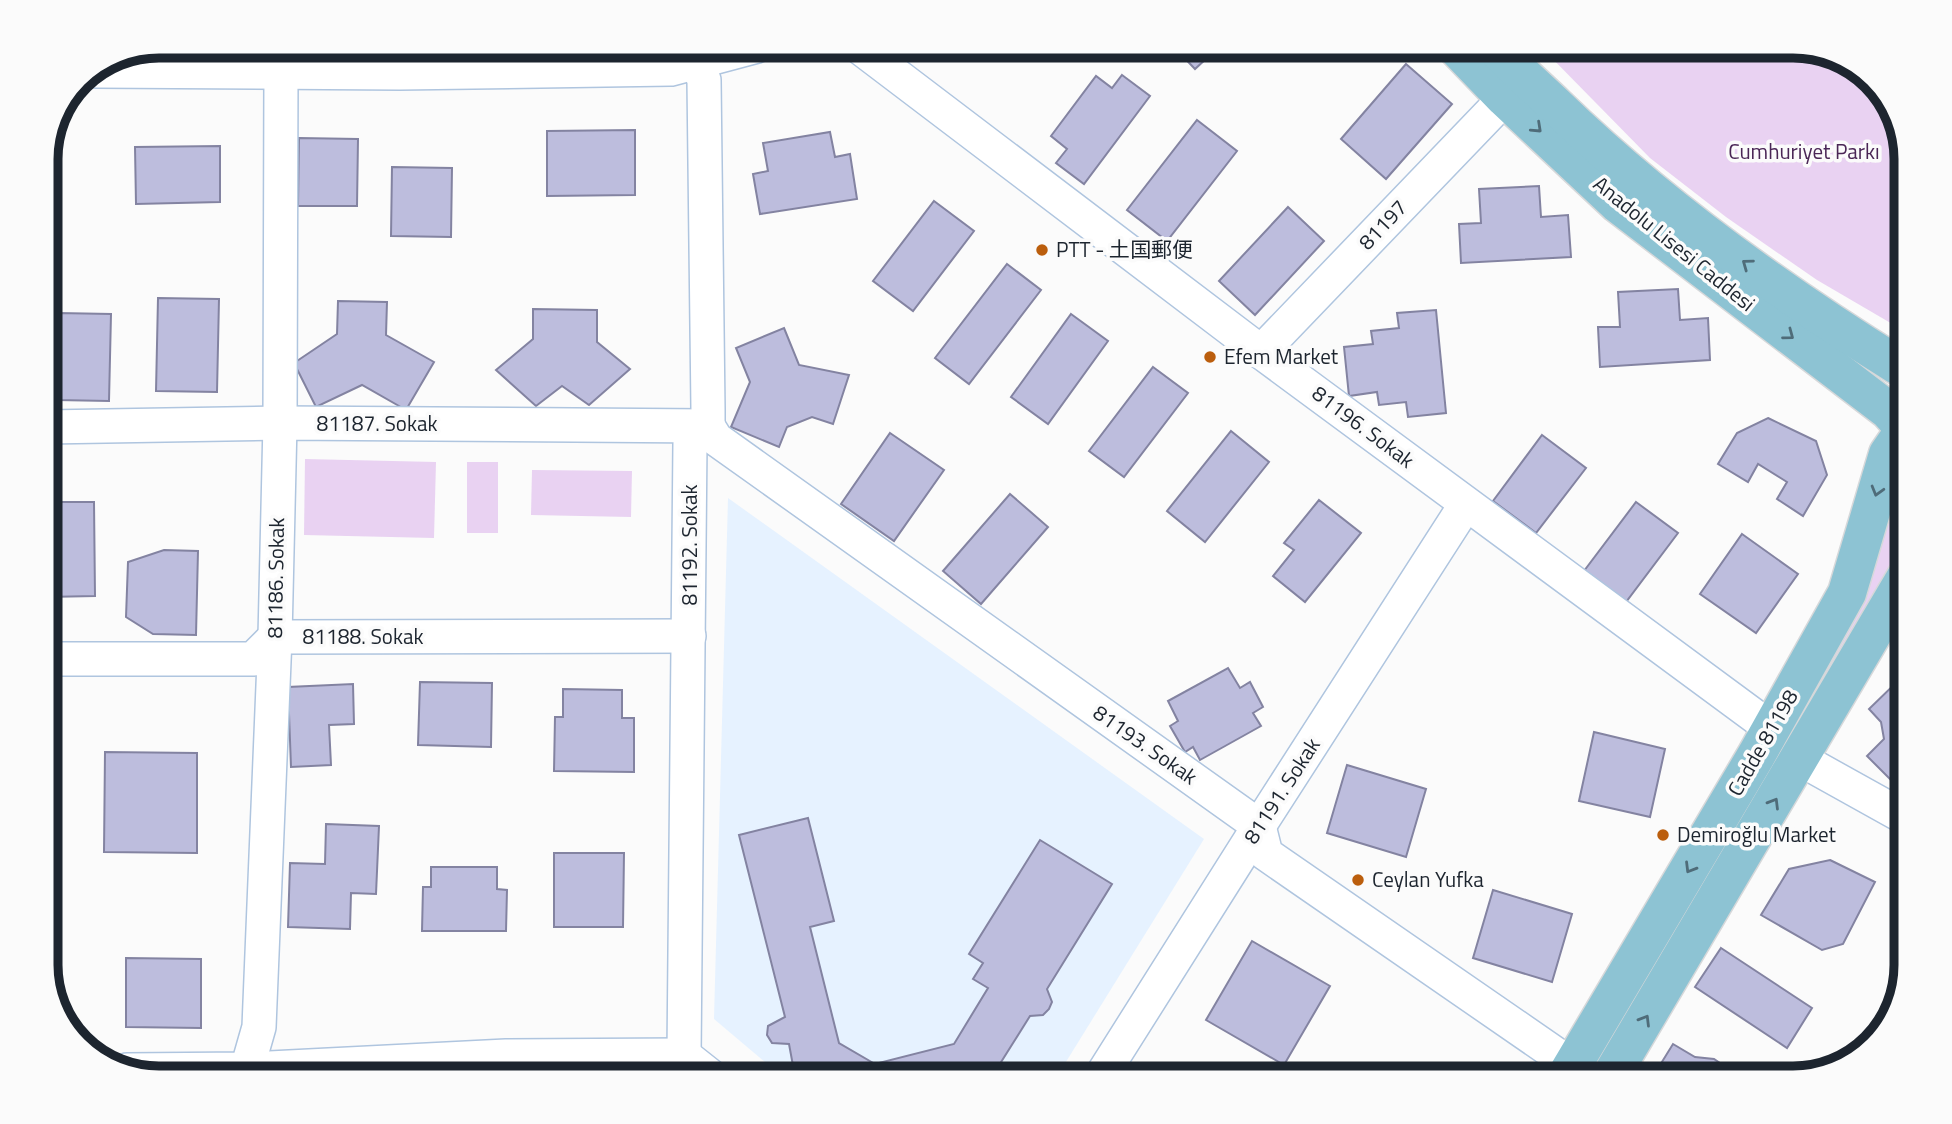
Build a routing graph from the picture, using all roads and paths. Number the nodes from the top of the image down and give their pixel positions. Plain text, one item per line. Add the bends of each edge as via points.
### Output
1 (688, 58) edge
2 (696, 58) edge
3 (874, 58) edge
4 (1466, 58) edge
5 (1506, 58) edge
6 (110, 71) edge
7 (281, 71) junction
8 (1504, 98) junction
9 (1261, 352) junction
10 (1894, 363) edge
11 (1894, 416) edge
12 (280, 423) junction
13 (708, 426) junction
14 (58, 427) edge
15 (1894, 446) edge
16 (1466, 504) junction
17 (1894, 598) edge
18 (689, 636) junction
19 (275, 637) junction
20 (58, 659) edge
21 (1772, 729) junction
22 (1800, 759) junction
23 (1894, 811) edge
24 (1259, 826) junction
25 (684, 1055) junction
26 (245, 1066) edge
27 (361, 1066) edge
28 (697, 1066) edge
29 (1108, 1066) edge
30 (1561, 1066) edge
31 (1573, 1066) edge
32 (1618, 1066) edge

1 - 7 street via 671,69
2 - 13 street via 704,80
3 - 9 street, 81196. Sokak
4 - 8 main road, Anadolu Lisesi Caddesi
10 -> 5 main road, Anadolu Lisesi Caddesi via 1813,313 1639,183
6 - 7 street
7 - 12 street, 81186. Sokak
8 - 9 street, 81197
8 -> 11 main road, Anadolu Lisesi Caddesi via 1618,204
9 - 16 street, 81196. Sokak
12 - 13 street, 81187. Sokak
12 - 14 street, 81187. Sokak
12 - 19 street, 81186. Sokak
13 - 18 street, 81192. Sokak via 690,443
13 - 24 street, 81193. Sokak via 716,439
15 -> 21 main road, Cadde 81198 via 1847,593
16 - 21 street, 81196. Sokak
16 - 24 street, 81191. Sokak
17 - 22 main road, Cadde 81198
18 - 19 street, 81188. Sokak
18 - 25 street, 81192. Sokak
19 - 20 street, 81188. Sokak via 253,659
19 - 26 street, 81186. Sokak via 259,1027
21 -> 31 main road, Cadde 81198
22 - 23 street
32 -> 22 main road, Cadde 81198
24 - 29 street, 81191. Sokak
24 - 30 street via 1266,854
25 - 27 street via 494,1057
25 - 28 street

